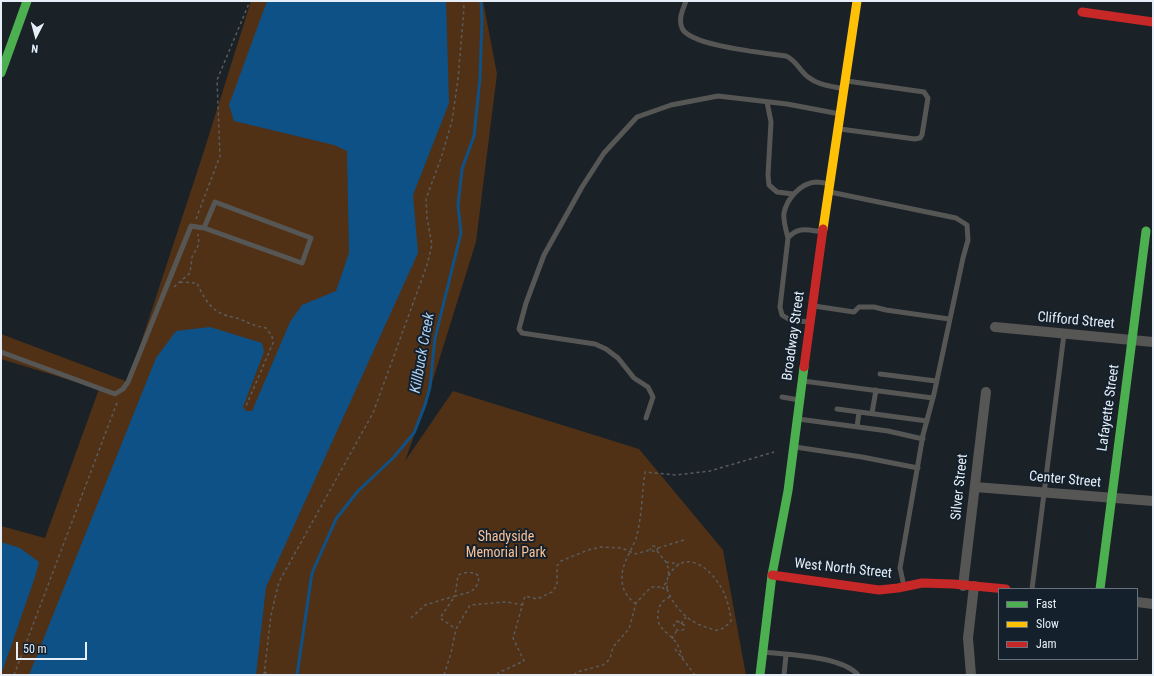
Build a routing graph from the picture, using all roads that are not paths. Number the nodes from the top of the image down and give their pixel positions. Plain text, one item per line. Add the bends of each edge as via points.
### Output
1 (27, 1) edge
2 (686, 1) edge
3 (857, 1) edge
4 (1082, 12) dead end
5 (1153, 22) edge
6 (1, 73) edge
7 (845, 85) junction
8 (767, 102) junction
9 (841, 114) junction
10 (838, 129) junction
11 (830, 188) junction
12 (793, 194) junction
13 (204, 228) junction
14 (1146, 231) dead end
15 (823, 232) junction
16 (788, 238) junction
17 (812, 306) junction
18 (949, 319) junction
19 (810, 322) junction
20 (995, 327) dead end
21 (1064, 334) junction
22 (1132, 340) junction
23 (1153, 342) edge
24 (1, 352) edge
25 (880, 374) dead end
26 (802, 381) junction
27 (936, 381) junction
28 (876, 390) junction
29 (986, 392) dead end
30 (782, 397) dead end
31 (933, 398) junction
32 (800, 400) junction
33 (837, 409) dead end
34 (859, 412) junction
35 (872, 413) junction
36 (646, 418) dead end
37 (797, 419) junction
38 (927, 421) junction
39 (857, 427) junction
40 (923, 439) junction
41 (794, 447) junction
42 (918, 468) junction
43 (975, 487) junction
44 (1044, 492) junction
45 (1111, 497) junction
46 (1153, 501) edge
47 (772, 575) junction
48 (963, 586) junction
49 (974, 586) junction
50 (905, 587) junction
51 (998, 588) edge
52 (1032, 588) edge
53 (1100, 588) edge
54 (1138, 602) edge
55 (1153, 604) edge
56 (763, 652) junction
57 (786, 655) junction
58 (760, 675) edge
59 (784, 675) edge
60 (858, 675) edge
61 (971, 675) edge

1 - 6 street
2 - 7 lane via 680,22 682,30 689,36 725,47 786,56 796,63 807,77 816,82 825,85
3 - 7 street, Broadway Street
4 - 5 street
7 - 9 street, Broadway Street
7 - 10 lane via 924,92 928,98 920,138
8 - 9 lane
8 - 12 lane via 771,122 769,185 777,192
8 - 36 lane via 718,96 671,105 637,117 604,152 544,255 519,329 522,333 595,344 606,349 618,358 634,378 648,387 653,397
9 - 10 street, Broadway Street
10 - 11 street, Broadway Street
11 - 12 lane via 815,182
11 - 15 street, Broadway Street
11 - 18 lane via 956,218 967,225 968,240
12 - 16 lane via 784,213
13 - 13 lane via 302,263 311,238 215,202
13 - 24 lane via 191,226 128,382 115,394
14 - 22 street, Lafayette Street
15 - 16 lane via 802,229 793,231
15 - 17 street, Broadway Street
16 - 19 lane via 780,307 782,315 790,320
17 - 18 lane via 854,312 859,307 874,307
17 - 19 street, Broadway Street
18 - 27 lane
19 - 26 street, Broadway Street
20 - 21 street, Clifford Street
21 - 22 street, Clifford Street
21 - 44 lane
22 - 23 street, Clifford Street
22 - 45 street, Lafayette Street
25 - 27 lane
26 - 28 lane
26 - 32 street, Broadway Street
27 - 31 lane
28 - 31 lane
28 - 35 lane
29 - 43 street, Silver Street
30 - 32 lane
31 - 38 lane
32 - 37 street, Broadway Street
33 - 34 lane
34 - 35 lane
34 - 39 lane
35 - 38 lane
37 - 39 lane
37 - 41 street, Broadway Street
38 - 40 lane
39 - 40 lane
40 - 42 lane
41 - 42 lane via 862,456
41 - 47 street, Broadway Street
42 - 50 lane via 900,568
43 - 44 street, Center Street
43 - 48 street, Silver Street
44 - 45 street, Center Street
44 - 52 lane
45 - 46 street, Center Street
45 - 53 street, Lafayette Street
47 - 50 street, West North Street via 879,590
47 - 56 street, Broadway Street
48 - 49 street, West North Street
48 - 50 street, West North Street via 922,583
49 - 51 street, West North Street
49 - 61 street via 968,638
54 - 55 street
56 - 57 lane
56 - 58 street, Broadway Street
57 - 59 lane
57 - 60 lane via 828,660 854,670

